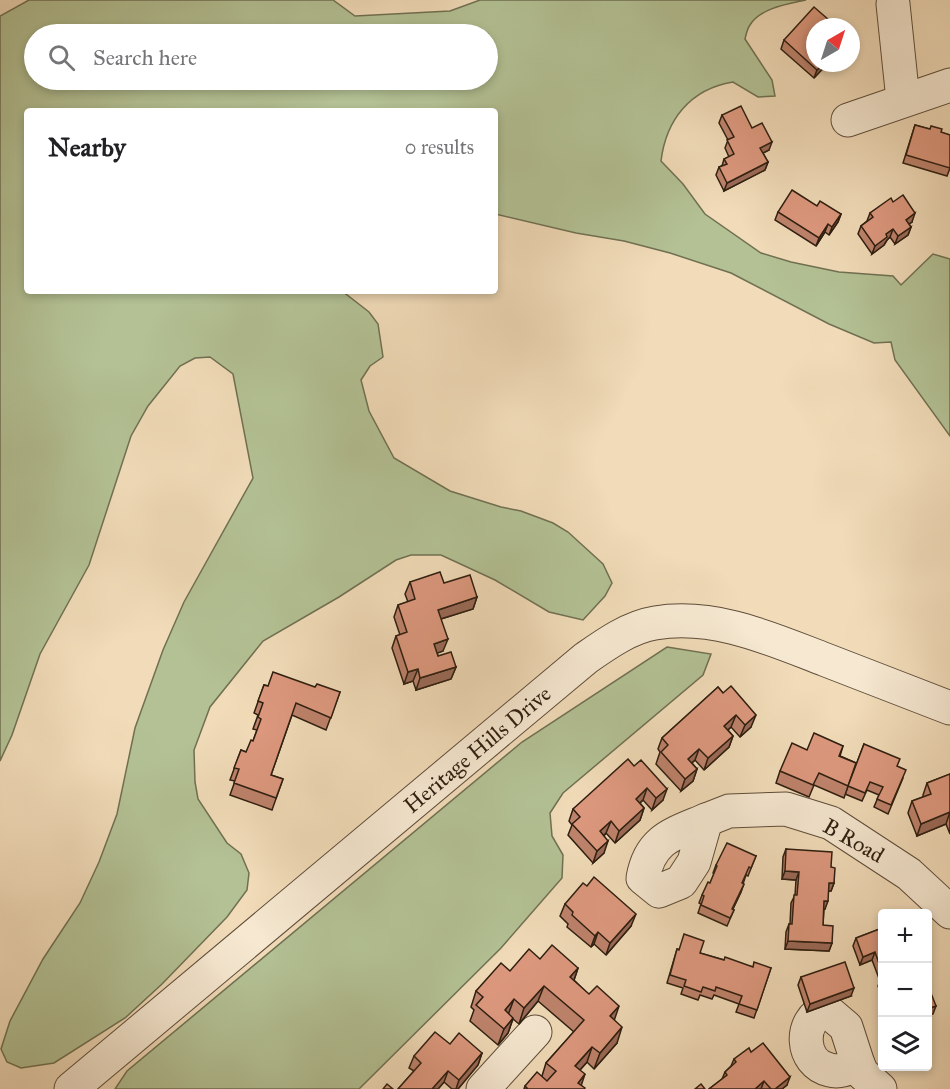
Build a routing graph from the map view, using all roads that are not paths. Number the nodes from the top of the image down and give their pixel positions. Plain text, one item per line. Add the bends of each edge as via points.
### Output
1 (893, 4) dead end
2 (950, 85) edge
3 (903, 100) junction
4 (848, 120) dead end
5 (950, 708) edge
6 (706, 820) dead end
7 (950, 912) edge
8 (535, 1032) dead end
9 (858, 1064) dead end
10 (71, 1089) edge
11 (483, 1089) edge
12 (880, 1089) edge

1 - 3 street
2 - 3 street
3 - 4 street
5 - 10 street, Heritage Hills Drive via 724,624 688,620 652,623 616,638 586,657
6 - 7 street, B Road via 729,811 786,809 831,823 909,874
8 - 11 street
9 - 12 street

